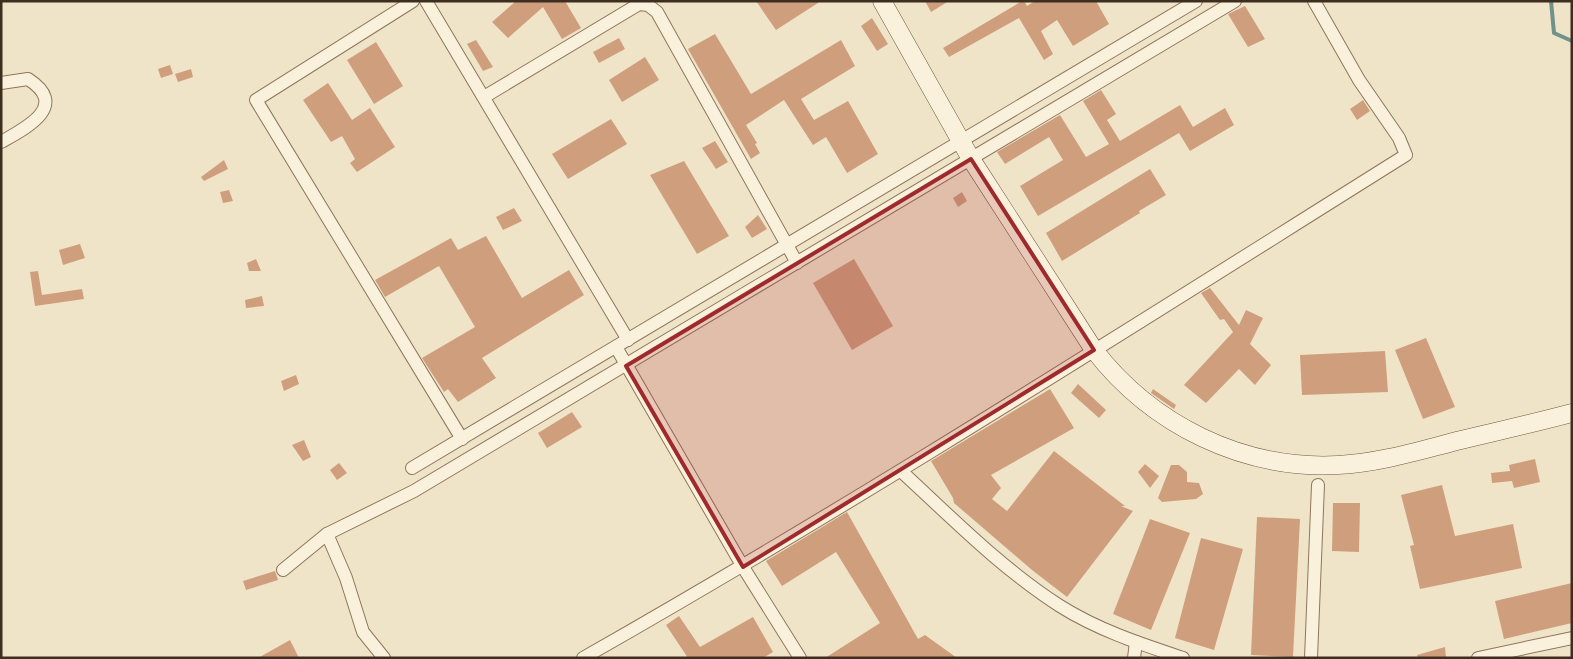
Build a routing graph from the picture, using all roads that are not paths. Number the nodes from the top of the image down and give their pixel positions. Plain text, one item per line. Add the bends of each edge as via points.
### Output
1 (413, 1) edge
2 (426, 1) edge
3 (882, 1) edge
4 (1196, 1) edge
5 (1235, 1) edge
6 (1314, 1) edge
7 (1, 83) edge
8 (484, 97) junction
9 (961, 141) junction
10 (1, 142) edge
11 (971, 160) junction
12 (787, 245) junction
13 (797, 263) junction
14 (628, 340) junction
15 (616, 347) junction
16 (1094, 350) junction
17 (626, 366) junction
18 (1572, 413) edge
19 (462, 439) junction
20 (412, 468) dead end
21 (901, 471) junction
22 (1318, 485) dead end
23 (326, 534) junction
24 (743, 567) junction
25 (283, 570) dead end
26 (1572, 638) edge
27 (1136, 642) junction
28 (384, 658) edge
29 (583, 658) edge
30 (800, 658) edge
31 (1134, 658) edge
32 (1182, 658) edge
33 (1311, 658) edge
34 (1478, 658) edge

1 - 19 street via 256,100
2 - 8 street
3 - 9 street
4 - 9 street
5 - 11 street
6 - 16 street via 1359,80 1402,143 1406,155
7 - 10 street via 28,79 41,87 44,96 44,110 40,117
8 - 12 street via 639,4 648,5 658,12
8 - 14 street
9 - 11 street
9 - 12 street
11 - 13 street
11 - 16 street
12 - 13 street
12 - 14 street
13 - 17 street
14 - 15 street
15 - 17 street
15 - 19 street
16 - 18 street via 1133,394 1178,426 1236,452 1276,461 1338,465 1376,461
16 - 21 street
17 - 23 street via 414,491
17 - 24 street
19 - 20 street
21 - 24 street
21 - 27 street via 994,556 1061,606
22 - 33 street
23 - 25 street
23 - 28 street via 346,578 363,632
24 - 29 street
24 - 30 street
26 - 34 street
27 - 31 street
27 - 32 street

